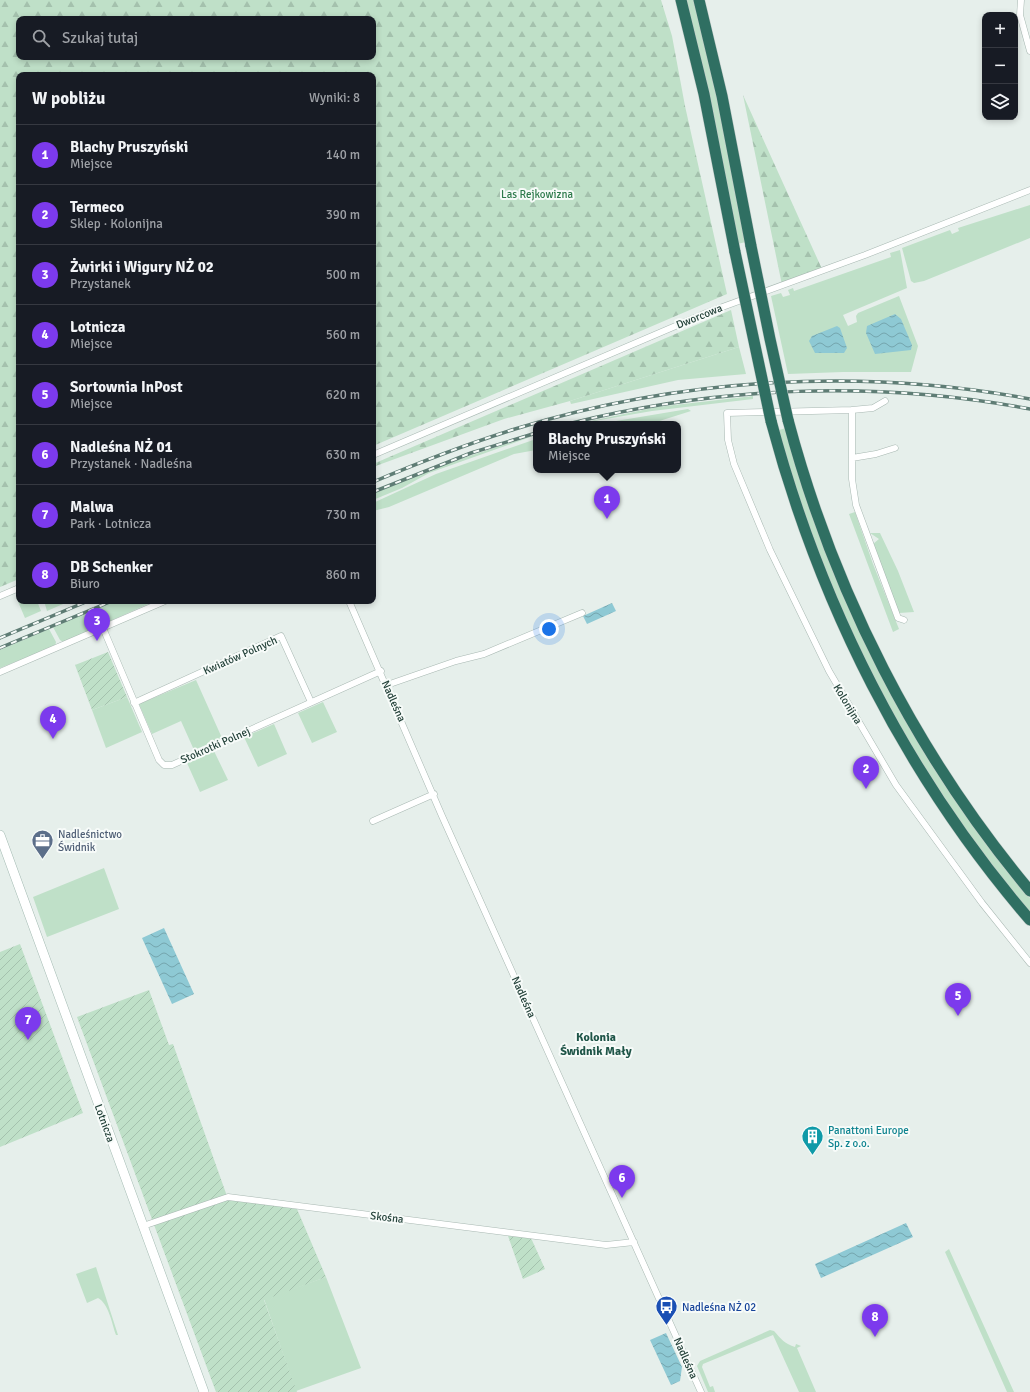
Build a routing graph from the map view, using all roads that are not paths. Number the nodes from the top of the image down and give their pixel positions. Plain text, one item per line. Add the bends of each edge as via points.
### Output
1 (681, 0) edge
2 (699, 0) edge
3 (1021, 0) edge
4 (1030, 51) edge
5 (1030, 190) edge
6 (885, 401) dead end
7 (852, 410) junction
8 (895, 448) dead end
9 (376, 454) edge
10 (852, 458) junction
11 (16, 589) edge
12 (0, 596) edge
13 (158, 604) edge
14 (350, 604) edge
15 (582, 613) dead end
16 (904, 620) dead end
17 (103, 628) junction
18 (0, 672) edge
19 (381, 672) junction
20 (387, 685) junction
21 (311, 702) junction
22 (134, 703) junction
23 (434, 794) junction
24 (372, 821) dead end
25 (0, 835) edge
26 (0, 843) edge
27 (6, 854) junction
28 (1030, 891) edge
29 (1030, 920) edge
30 (1030, 963) edge
31 (143, 1226) junction
32 (634, 1242) junction
33 (204, 1392) edge
34 (701, 1392) edge

1 - 29 highway, bridge via 704,94 770,421 816,564 871,685 918,767 956,825
2 - 28 highway, bridge via 722,96 788,420 826,539 855,610 910,719 989,840
3 - 4 street via 1020,15
5 - 9 street, Dworcowa via 898,243 706,313
6 - 7 street via 873,408
7 - 10 street
7 - 30 street, Kolonijna via 727,413 728,440 734,464 770,550 829,671 896,785 982,903
8 - 10 street
10 - 16 street via 854,491 861,521 898,618
11 - 12 street
13 - 17 street
14 - 19 street, Nadleśna
15 - 20 street via 484,654
17 - 18 street
17 - 22 street, Stokrotki Polnej
19 - 20 street, Nadleśna
19 - 21 street, Stokrotki Polnej
20 - 23 street, Nadleśna
21 - 22 street, Stokrotki Polnej via 168,766 159,760
21 - 22 street, Kwiatów Polnych via 281,636
23 - 24 street
23 - 32 street, Nadleśna
25 - 27 main road, Lotnicza
26 - 27 main road, Lotnicza
27 - 31 main road, Lotnicza
31 - 32 street, Skośna via 228,1197 606,1245
31 - 33 main road, Lotnicza
32 - 34 street, Nadleśna

